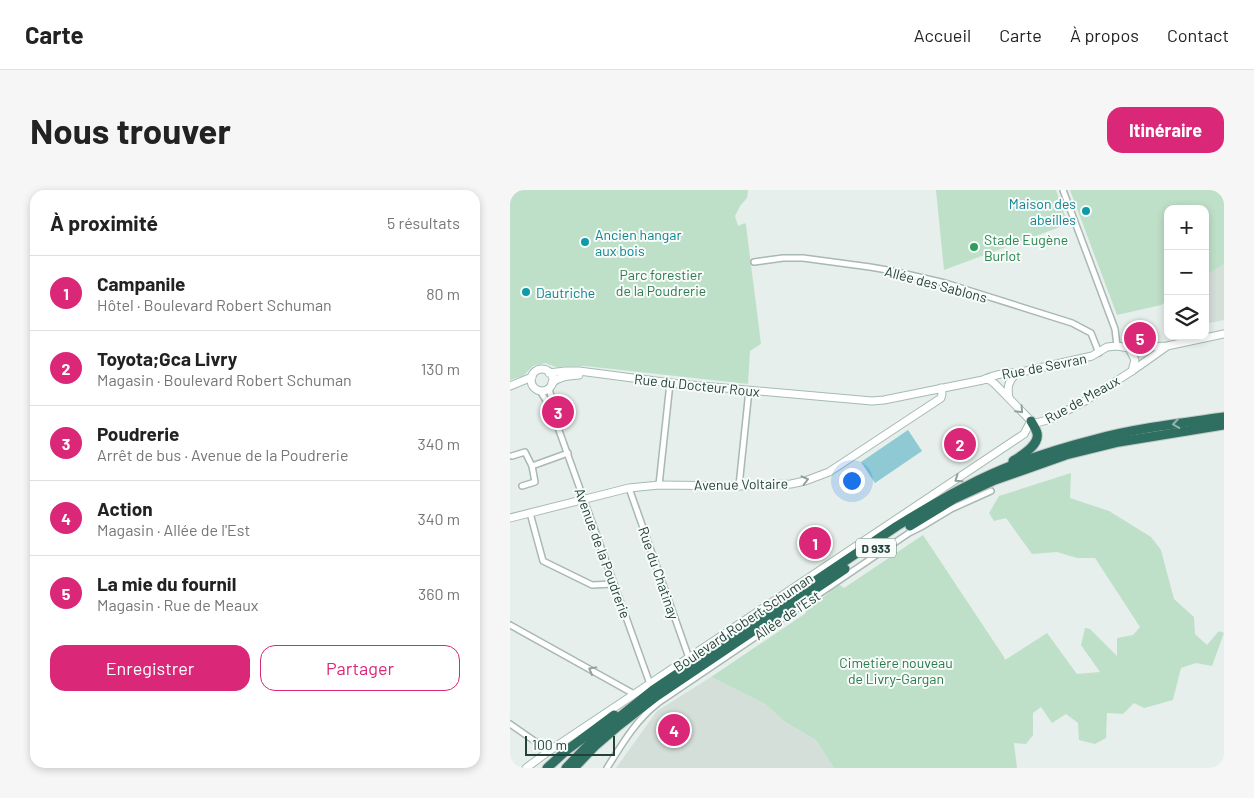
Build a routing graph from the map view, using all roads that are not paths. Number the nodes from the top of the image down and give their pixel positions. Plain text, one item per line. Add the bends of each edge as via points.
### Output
1 (1063, 190) edge
2 (754, 262) dead end
3 (1224, 334) edge
4 (1117, 346) junction
5 (1167, 346) junction
6 (1129, 348) junction
7 (1099, 353) junction
8 (1132, 371) junction
9 (550, 373) junction
10 (1017, 373) junction
11 (595, 374) junction
12 (532, 377) junction
13 (985, 379) junction
14 (670, 383) junction
15 (551, 385) junction
16 (510, 386) edge
17 (941, 388) junction
18 (537, 389) junction
19 (749, 390) junction
20 (1009, 398) junction
21 (1224, 418) edge
22 (1031, 421) junction
23 (556, 422) junction
24 (1224, 425) edge
25 (568, 453) junction
26 (512, 456) dead end
27 (532, 466) junction
28 (990, 475) junction
29 (659, 485) junction
30 (522, 486) dead end
31 (739, 486) junction
32 (629, 488) junction
33 (991, 490) dead end
34 (584, 499) junction
35 (530, 513) junction
36 (510, 518) edge
37 (614, 584) junction
38 (510, 625) edge
39 (689, 658) junction
40 (650, 684) junction
41 (634, 694) junction
42 (634, 705) junction
43 (510, 724) edge
44 (550, 751) junction
45 (526, 768) edge
46 (547, 768) edge
47 (566, 768) edge
48 (574, 768) edge
49 (607, 768) edge

1 - 4 street via 1115,329
2 - 7 street, Allée des Sablons via 803,258 878,268 945,283 1072,323 1091,333
3 - 5 main road
4 - 6 main road
4 - 7 main road, Rue de Sevran via 1107,347
5 - 6 main road
5 - 8 main road, Rue de Meaux
6 - 8 main road via 1135,360
7 - 10 main road, Rue de Sevran
8 - 22 main road, Rue de Meaux via 1051,420
9 - 11 main road, Rue du Docteur Roux
9 - 12 main road via 541,370
9 - 15 main road
10 - 13 main road, Rue de Sevran
10 - 20 main road via 1007,388
11 - 14 main road, Rue du Docteur Roux
11 - 15 main road, Rue du Docteur Roux via 564,377
12 - 16 main road
12 - 18 main road
13 - 17 main road, Rue de Sevran
13 - 20 main road
14 - 19 main road, Rue du Docteur Roux
14 - 29 street
15 - 18 main road via 545,390
15 - 23 street, Avenue de la Poudrerie
16 - 18 main road via 526,385
17 - 19 main road, Rue du Docteur Roux via 872,401
31 -> 17 main road, Avenue Voltaire via 791,484 830,472 941,398
18 - 23 street, Avenue de la Poudrerie via 544,396
19 - 31 street
20 -> 22 main road
21 -> 28 highway, D 933 via 1097,439
22 - 28 highway via 1037,433 1032,446
22 -> 39 main road, Boulevard Robert Schuman via 1024,434
23 - 25 street, Avenue de la Poudrerie
24 - 48 highway, D 933 via 1066,454 954,499 657,696 596,745
25 - 27 street
25 - 34 street, Avenue de la Poudrerie
26 - 27 street via 525,452
27 - 30 street via 535,482
28 - 42 highway, D 933 via 897,526
29 - 31 main road, Avenue Voltaire
29 - 32 main road, Avenue Voltaire
32 - 34 main road, Avenue Voltaire
32 - 39 street, Rue du Chatinay
33 - 49 street, Allée de l'Est via 909,533 658,703 631,731
34 - 35 main road, Avenue Voltaire
34 - 37 street, Avenue de la Poudrerie
35 - 36 main road, Avenue Voltaire
35 - 37 street via 543,561 592,585
37 - 40 street, Avenue de la Poudrerie
41 -> 38 street
39 - 40 main road, Boulevard Robert Schuman
40 - 41 main road, Boulevard Robert Schuman
41 - 44 main road, Boulevard Robert Schuman
42 - 46 highway via 606,720
42 - 47 highway, D 933
43 - 44 street
44 - 45 main road, Boulevard Robert Schuman

